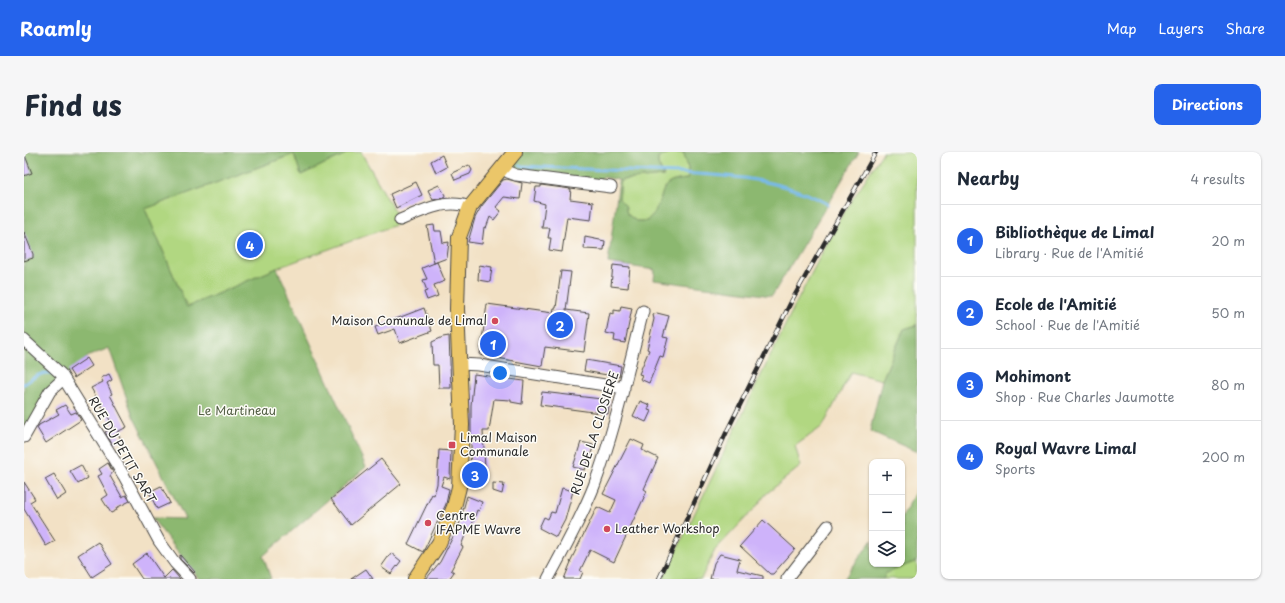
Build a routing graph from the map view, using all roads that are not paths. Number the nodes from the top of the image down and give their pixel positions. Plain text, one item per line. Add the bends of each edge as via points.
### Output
1 (515, 152) edge
2 (502, 167) junction
3 (611, 187) dead end
4 (470, 206) junction
5 (400, 220) dead end
6 (643, 311) dead end
7 (24, 340) edge
8 (460, 364) junction
9 (63, 379) junction
10 (624, 388) junction
11 (24, 437) edge
12 (828, 526) dead end
13 (190, 579) edge
14 (415, 579) edge
15 (548, 579) edge
16 (787, 579) edge

1 - 2 main road
2 - 3 street via 516,175
2 - 4 main road
4 - 5 street via 446,203
4 - 8 main road via 459,237 457,294
6 - 10 street, RUE DE LA CLOSIERE
7 - 9 street, RUE DU PETIT SART via 61,374
8 - 10 street
8 - 14 main road via 462,425 459,488 439,543
9 - 11 street via 50,392
9 - 13 street, RUE DU PETIT SART via 120,469 158,541
10 - 15 street, RUE DE LA CLOSIERE via 594,486
12 - 16 street

